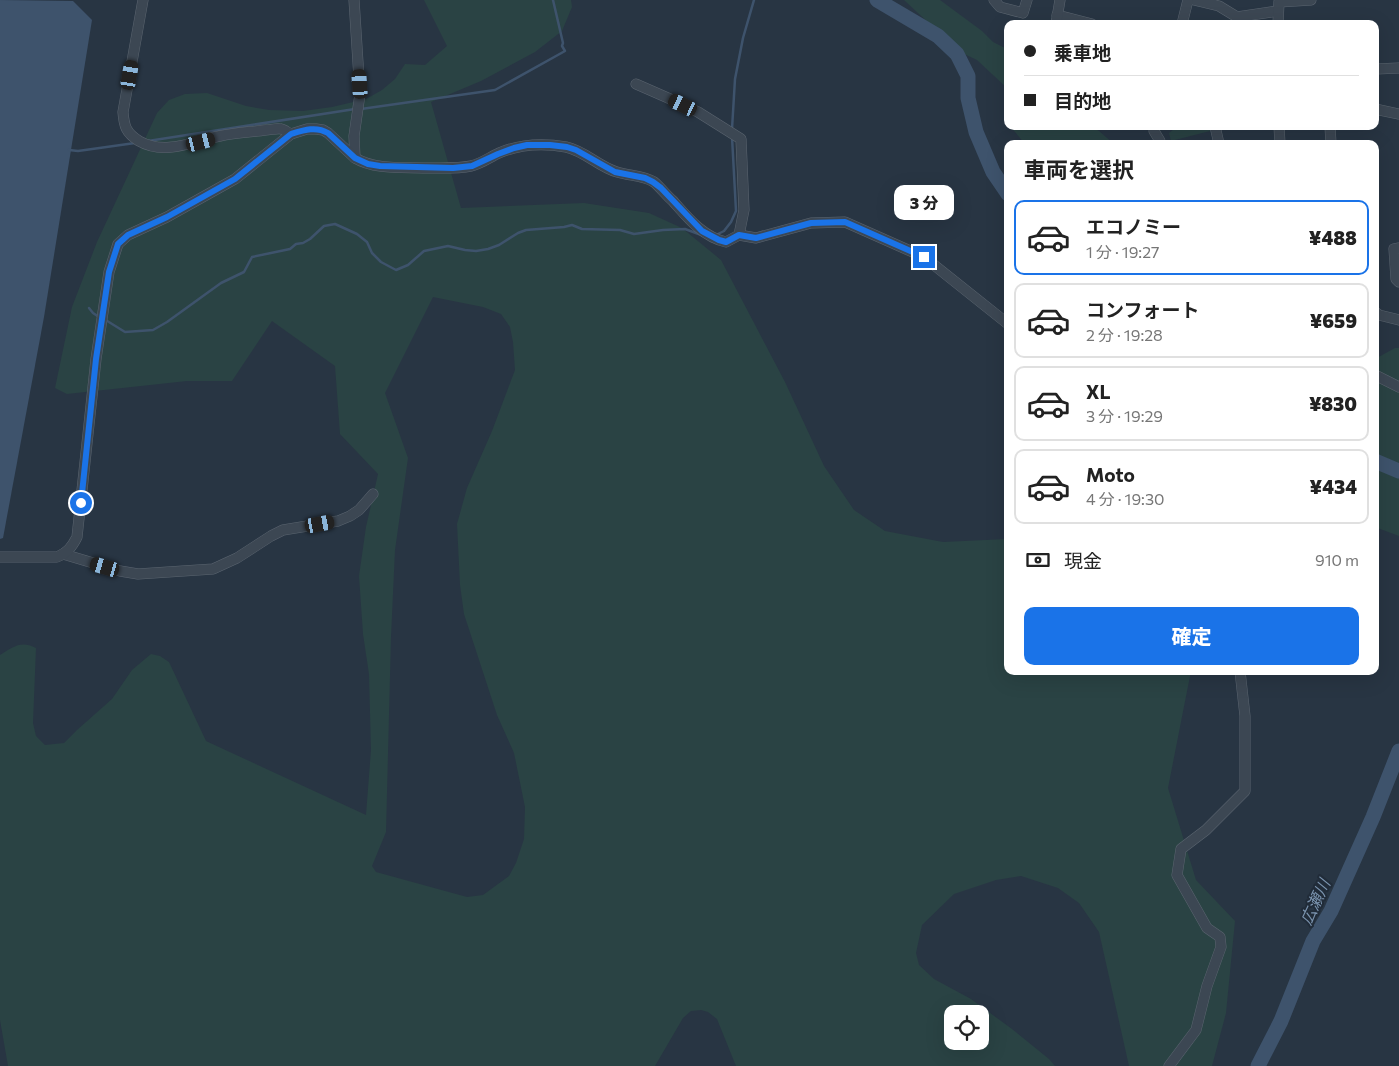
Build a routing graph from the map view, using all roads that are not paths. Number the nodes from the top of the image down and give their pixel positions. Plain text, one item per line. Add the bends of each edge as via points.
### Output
1 (143, 0) edge
2 (354, 0) edge
3 (1027, 0) edge
4 (1060, 0) edge
5 (1188, 0) edge
6 (1194, 0) edge
7 (1311, 0) edge
8 (995, 1) edge
9 (1278, 11) junction
10 (1057, 19) edge
11 (1183, 20) edge
12 (1278, 20) edge
13 (1399, 68) edge
14 (1379, 70) edge
15 (636, 84) dead end
16 (1379, 110) edge
17 (1399, 114) edge
18 (291, 134) junction
19 (355, 158) junction
20 (739, 235) junction
21 (1399, 248) edge
22 (1399, 282) edge
23 (1379, 315) edge
24 (1399, 320) edge
25 (1004, 321) edge
26 (1379, 377) edge
27 (1399, 387) edge
28 (374, 494) dead end
29 (62, 554) junction
30 (0, 557) edge
31 (1240, 675) edge
32 (1169, 1066) edge

1 - 18 street via 123,112 127,132 143,143 169,148 241,132 281,128
2 - 19 street via 360,94 354,136
3 - 8 street via 1023,13 1000,7
4 - 10 street
5 - 11 street
6 - 9 street via 1219,6 1237,17
7 - 9 street via 1279,2
9 - 12 street
13 - 14 street
15 - 20 street via 698,112 741,139 744,210
16 - 17 street
18 - 19 street via 307,129 323,130
18 - 29 street via 235,179 128,235 118,244 109,272 96,359 77,537 71,548
19 - 20 street via 380,166 453,168 472,166 527,145 567,147 615,172 653,182 691,221 714,238 726,242
20 - 25 street via 756,238 811,223 845,222 924,257
21 - 22 street via 1394,249 1396,279
23 - 24 street
26 - 27 street
28 - 29 street via 350,516 283,530 213,569 138,574
29 - 30 street via 51,558
31 - 32 street via 1245,716 1246,791 1181,849 1178,875 1208,928 1220,937 1221,947 1196,1030

